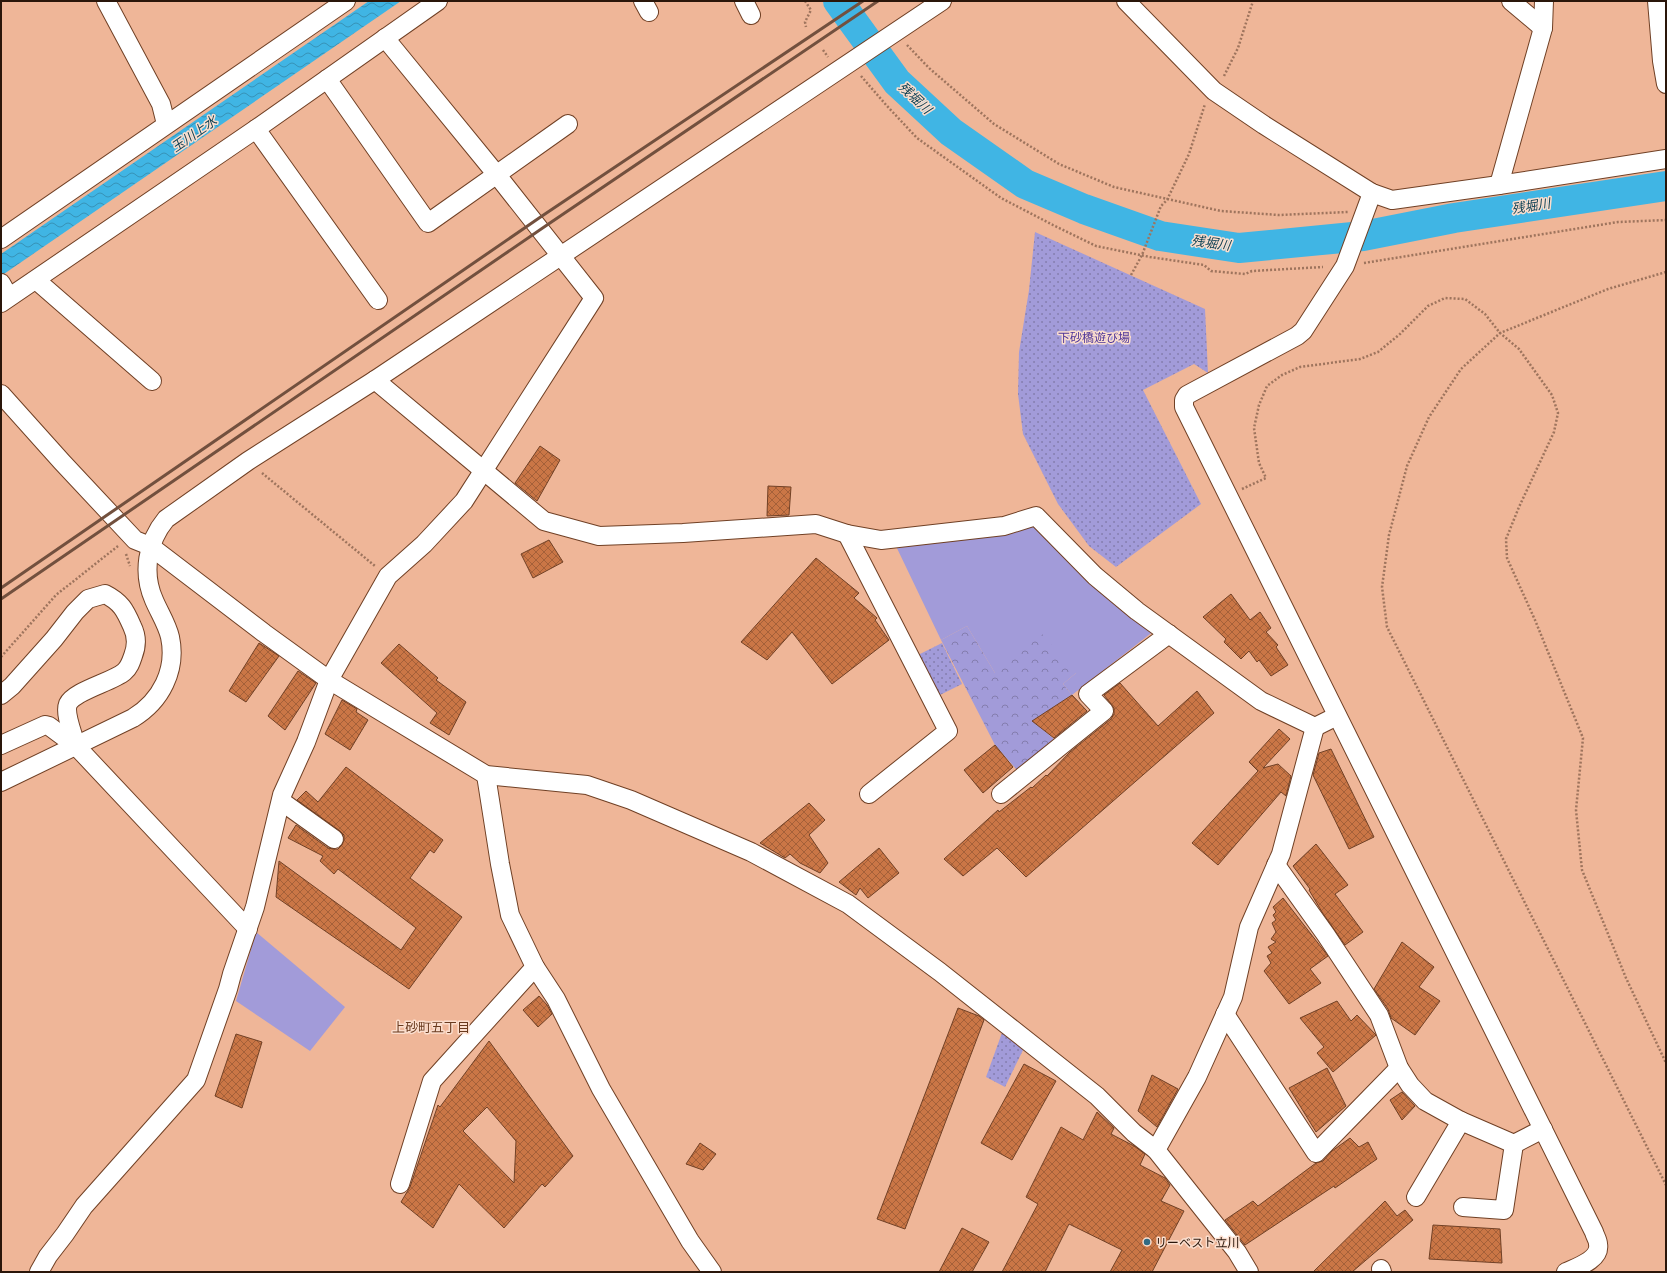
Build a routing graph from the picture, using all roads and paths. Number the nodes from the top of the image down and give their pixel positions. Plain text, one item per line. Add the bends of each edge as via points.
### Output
1 (106, 1) edge
2 (346, 1) edge
3 (438, 1) edge
4 (805, 1) edge
5 (942, 1) edge
6 (1126, 1) edge
7 (1253, 1) edge
8 (1512, 1) edge
9 (1544, 1) edge
10 (1657, 1) edge
11 (806, 27) dead end
12 (1543, 28) junction
13 (385, 38) junction
14 (899, 38) junction
15 (858, 66) junction
16 (1223, 78) dead end
17 (327, 79) junction
18 (1666, 84) edge
19 (1207, 99) dead end
20 (166, 124) junction
21 (568, 124) dead end
22 (256, 129) junction
23 (1666, 159) edge
24 (496, 175) junction
25 (1499, 185) junction
26 (1372, 193) junction
27 (1166, 200) junction
28 (1358, 213) junction
29 (1666, 220) edge
30 (1, 239) edge
31 (1142, 255) junction
32 (560, 256) junction
33 (1356, 260) junction
34 (1324, 267) dead end
35 (1666, 272) edge
36 (1131, 275) dead end
37 (36, 280) junction
38 (4, 293) edge
39 (378, 300) dead end
40 (1500, 333) junction
41 (375, 380) junction
42 (152, 381) dead end
43 (1, 394) edge
44 (248, 461) junction
45 (483, 471) junction
46 (1255, 483) dead end
47 (847, 534) junction
48 (122, 543) dead end
49 (150, 546) junction
50 (125, 550) dead end
51 (131, 570) dead end
52 (388, 576) junction
53 (1170, 634) junction
54 (1, 657) edge
55 (329, 680) junction
56 (1, 695) edge
57 (1337, 716) junction
58 (1315, 727) junction
59 (1, 745) edge
60 (76, 746) junction
61 (486, 775) junction
62 (1, 782) edge
63 (869, 794) dead end
64 (1001, 794) dead end
65 (281, 800) junction
66 (334, 839) dead end
67 (1276, 865) junction
68 (248, 929) junction
69 (535, 967) junction
70 (1225, 1014) junction
71 (1666, 1063) edge
72 (1399, 1068) junction
73 (1461, 1121) junction
74 (1543, 1129) junction
75 (1514, 1144) junction
76 (1156, 1150) junction
77 (400, 1184) dead end
78 (1666, 1185) edge
79 (1416, 1197) dead end
80 (1463, 1207) dead end
81 (39, 1272) edge
82 (712, 1272) edge
83 (1249, 1272) edge
84 (1566, 1272) edge

1 - 20 street via 161,104
2 - 20 street
3 - 13 street
4 - 11 path via 811,10 805,22
5 - 14 street
6 - 26 street via 1214,91
7 - 16 path via 1238,48
8 - 12 street
9 - 12 street
10 - 18 street
12 - 25 street
13 - 17 street
13 - 24 street
14 - 15 street
14 - 27 path via 929,68 994,124 1052,160 1114,187
15 - 31 path via 887,106 917,138 1001,198 1096,246
15 - 32 street
17 - 22 street
17 - 24 street via 428,223
19 - 27 path via 1189,154
20 - 30 street
21 - 24 street
22 - 37 street
22 - 39 street
23 - 25 street
24 - 32 street
25 - 26 street via 1392,200
26 - 28 street
27 - 28 path via 1220,211 1279,216
27 - 31 path via 1161,206
28 - 33 street
29 - 33 path via 1610,223
31 - 34 path via 1204,265 1212,271 1245,274 1252,271
31 - 36 path
32 - 41 street
32 - 45 street via 594,298
33 - 57 street via 1344,266 1297,336 1204,385 1187,395 1184,400 1184,407
35 - 40 path via 1608,289
37 - 38 street
37 - 42 street
40 - 46 path via 1485,314 1465,299 1445,298 1428,306 1378,352 1360,359 1300,367 1282,375 1267,386 1259,405 1254,428 1259,463 1266,478
40 - 71 path via 1519,349 1552,395 1558,413 1554,432 1506,539 1507,558 1583,738 1576,810 1582,870 1626,978
40 - 78 path via 1461,369 1429,417 1407,466 1389,534 1382,587 1387,627
41 - 44 street
41 - 45 street
43 - 49 street via 135,540
44 - 49 street via 166,519
44 - 52 path
45 - 47 street via 544,521 599,536 816,524
45 - 52 street via 457,510
47 - 53 street via 881,540 1004,526 1036,516 1095,576
47 - 63 street via 948,731
48 - 54 path via 56,595
49 - 55 street via 264,634
49 - 60 street via 148,584 166,626 171,647 169,672 154,702 139,714
50 - 51 path
52 - 55 street
53 - 58 street via 1261,701
53 - 64 street via 1088,694 1104,711
55 - 61 street
55 - 65 street
56 - 60 street via 12,686 88,599 105,594 118,601 127,613 135,632 134,653 128,668 123,672 75,696 68,704 68,716
57 - 58 street
57 - 74 street
58 - 67 street
59 - 60 street via 45,724
60 - 62 street
60 - 68 street
61 - 69 street via 510,915
61 - 76 street via 587,786 631,800 751,852 848,904 940,972 1097,1096
65 - 66 street
65 - 68 street
67 - 70 street via 1249,927 1233,997
67 - 72 street via 1380,1015
68 - 81 street via 196,1080 84,1206
69 - 77 street via 432,1081
69 - 82 street via 556,999 601,1089 690,1242
70 - 72 street via 1316,1153
70 - 76 street via 1197,1077
72 - 73 street via 1425,1101
73 - 75 street
73 - 79 street
74 - 75 street
74 - 84 street via 1598,1244 1595,1256
75 - 80 street via 1504,1210
76 - 83 street via 1237,1252

